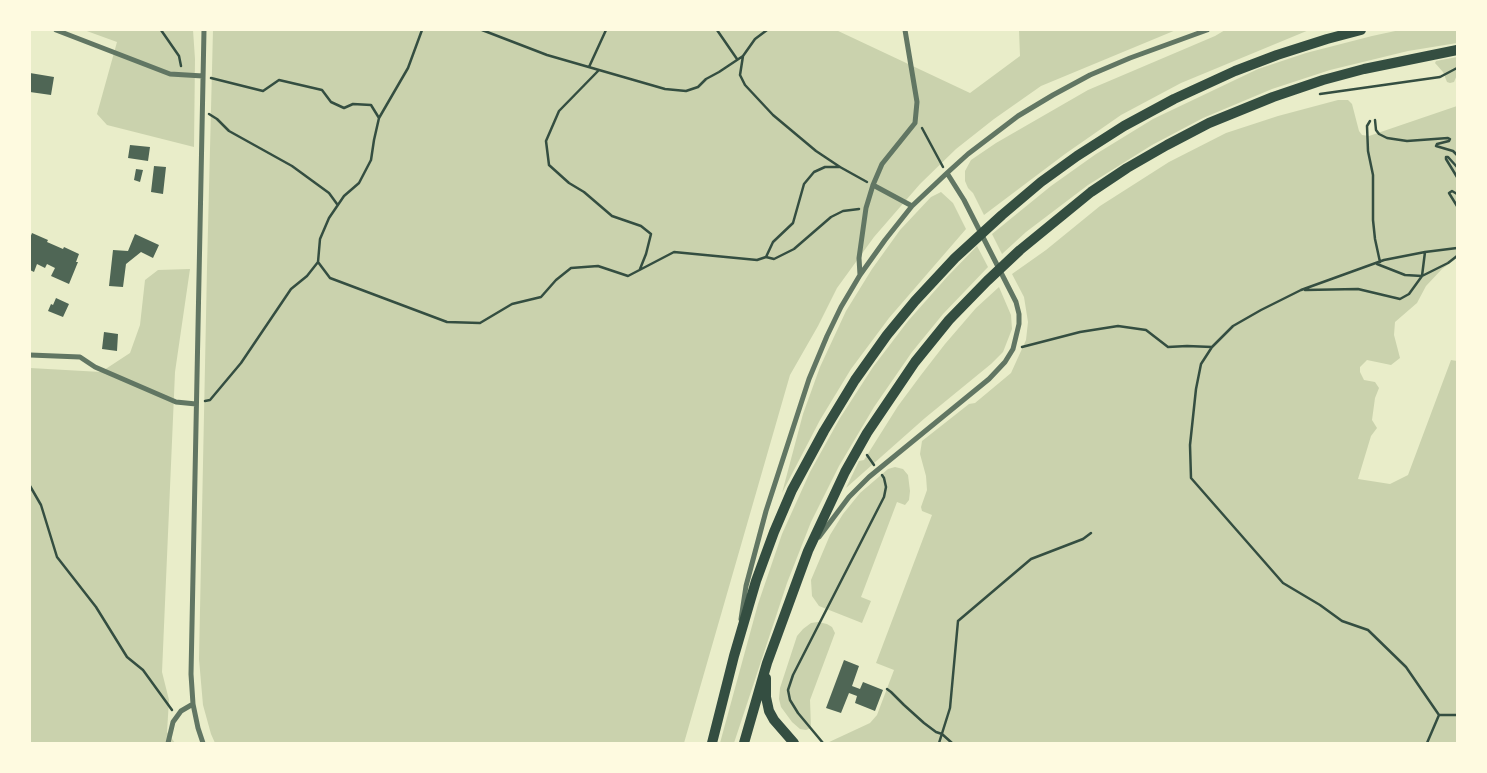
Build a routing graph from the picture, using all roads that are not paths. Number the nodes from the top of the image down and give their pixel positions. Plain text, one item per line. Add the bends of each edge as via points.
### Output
1 (56, 30) edge
2 (204, 30) edge
3 (905, 30) edge
4 (1207, 30) edge
5 (1361, 30) edge
6 (1457, 50) edge
7 (203, 76) junction
8 (947, 172) junction
9 (873, 185) junction
10 (912, 206) junction
11 (860, 275) junction
12 (30, 355) edge
13 (196, 404) junction
14 (808, 551) junction
15 (734, 656) junction
16 (767, 664) junction
17 (192, 704) junction
18 (711, 742) edge
19 (168, 743) edge
20 (203, 743) edge
21 (744, 743) edge
22 (794, 743) edge

1 - 7 street via 170,74
2 - 7 street
3 - 9 street via 917,102 914,123 882,164
4 - 8 street via 1130,58 1053,95 1018,116
5 - 15 main road via 1234,71 1124,126 1041,182 955,258 888,335 824,431 792,490 774,532
6 - 14 main road via 1364,69 1273,97 1167,145 1091,192 987,281 915,362 867,433
7 - 13 street
8 - 10 street
8 - 14 street via 1016,302 1019,324 1013,349 989,379 878,469 849,497
9 - 10 street
9 - 11 street via 866,208 859,258
10 - 11 street
11 - 15 street via 827,336 794,423 746,586
12 - 13 street via 80,357 95,367 176,402
13 - 17 street
14 - 16 main road
15 - 18 main road
16 - 21 main road
16 - 22 main road via 765,685 769,710
17 - 19 street via 173,722
17 - 20 street

